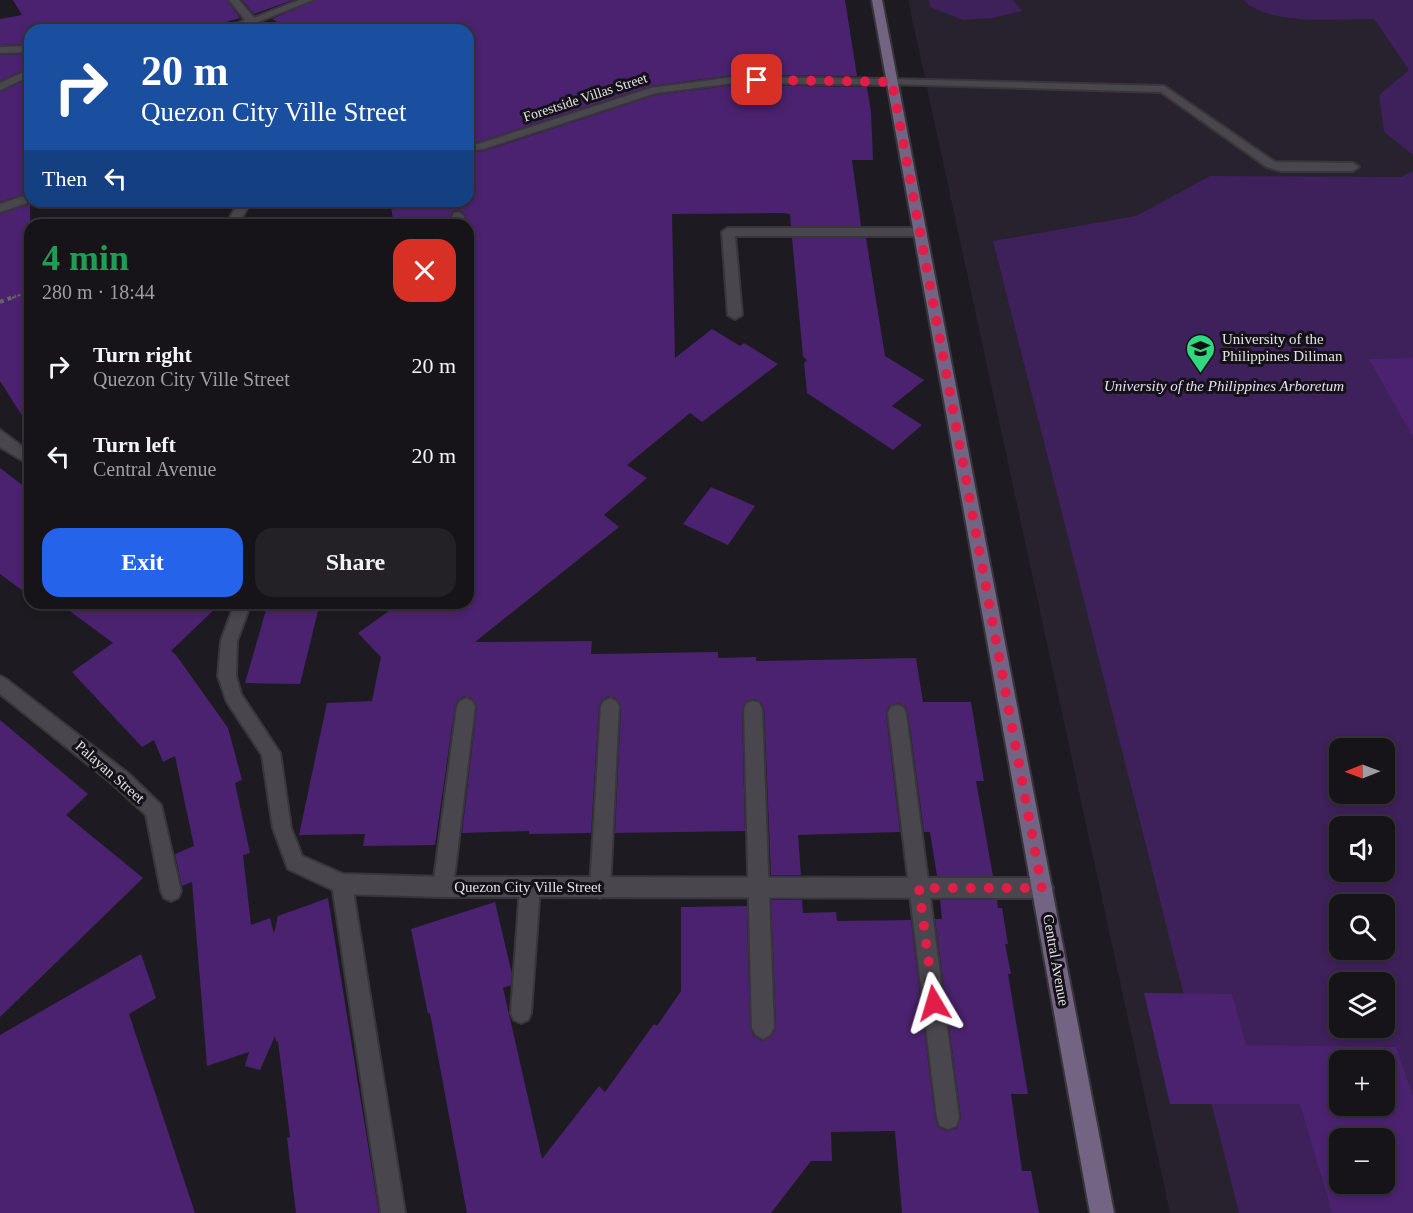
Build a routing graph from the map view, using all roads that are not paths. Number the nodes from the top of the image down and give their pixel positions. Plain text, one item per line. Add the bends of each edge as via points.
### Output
1 (234, 0) edge
2 (308, 0) edge
3 (878, 0) edge
4 (251, 21) junction
5 (243, 24) edge
6 (256, 24) edge
7 (24, 49) edge
8 (0, 50) edge
9 (24, 75) edge
10 (892, 82) junction
11 (0, 87) edge
12 (474, 147) edge
13 (1353, 167) dead end
14 (24, 200) edge
15 (0, 208) edge
16 (921, 232) junction
17 (735, 315) dead end
18 (0, 435) edge
19 (24, 455) edge
20 (241, 609) edge
21 (0, 684) edge
22 (466, 706) dead end
23 (610, 706) dead end
24 (753, 709) dead end
25 (897, 713) dead end
26 (342, 884) junction
27 (443, 887) junction
28 (530, 887) junction
29 (600, 888) junction
30 (758, 888) junction
31 (919, 888) junction
32 (1042, 888) junction
33 (171, 891) dead end
34 (521, 1013) dead end
35 (763, 1028) dead end
36 (948, 1118) dead end
37 (393, 1213) edge
38 (1102, 1213) edge

1 - 4 street
2 - 4 street
3 - 10 main road, Central Avenue
4 - 5 street
4 - 6 street
7 - 8 street
9 - 11 street
10 - 12 street, Forestside Villas Street via 734,80 655,90
10 - 13 street, Forestside Villas Street via 1164,89 1271,165
10 - 16 main road, Central Avenue
14 - 15 street
16 - 17 street via 728,232
16 - 32 main road, Central Avenue
18 - 19 street
20 - 26 street, Quezon City Ville Street via 229,641 227,676 233,697 271,753 282,828 295,862
21 - 33 street, Palayan Street via 122,780 154,811
22 - 27 street
23 - 29 street
24 - 30 street
25 - 31 street
26 - 27 street, Quezon City Ville Street
26 - 37 street
27 - 28 street, Quezon City Ville Street
28 - 29 street, Quezon City Ville Street
28 - 34 street
29 - 30 street, Quezon City Ville Street
30 - 31 street, Quezon City Ville Street
30 - 35 street
31 - 32 street, Quezon City Ville Street
31 - 36 street
32 - 38 main road, Central Avenue

